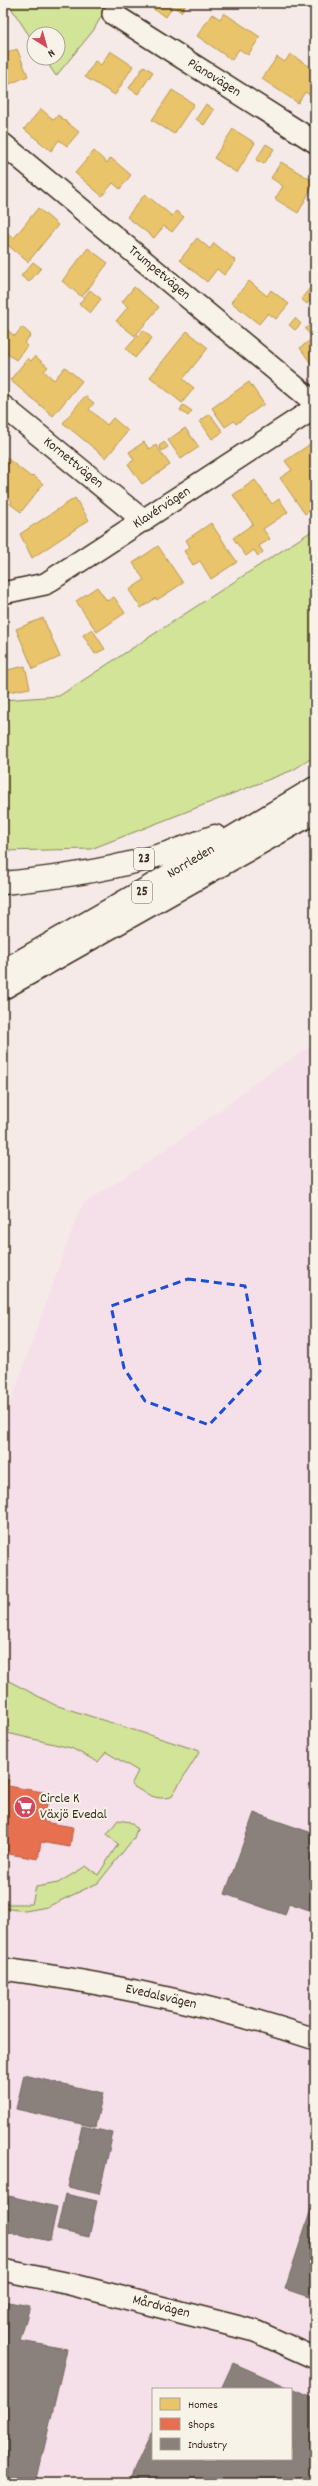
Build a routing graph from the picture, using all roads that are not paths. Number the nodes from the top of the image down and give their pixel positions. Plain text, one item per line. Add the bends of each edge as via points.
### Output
1 (113, 14) dead end
2 (315, 142) edge
3 (3, 144) edge
4 (315, 404) edge
5 (3, 406) edge
6 (315, 408) edge
7 (144, 521) junction
8 (3, 594) edge
9 (315, 788) edge
10 (279, 810) junction
11 (315, 812) edge
12 (3, 883) edge
13 (3, 971) edge
14 (3, 988) edge
15 (3, 1969) edge
16 (315, 2039) edge
17 (3, 2270) edge
18 (315, 2358) edge

1 - 2 street, Pianovägen
3 - 4 street, Trumpetvägen
5 - 7 street, Kornettvägen
6 - 7 street, Klavérvägen
7 - 8 street, Klavérvägen via 45,584
9 - 10 highway, Norrleden / 23
10 - 12 highway, 23 via 195,844 122,866 63,878
10 - 13 highway, Norrleden / 25
11 - 14 highway, Norrleden
15 - 16 street, Evedalsvägen via 89,1981 280,2027
17 - 18 street, Mårdvägen via 70,2284 255,2331

